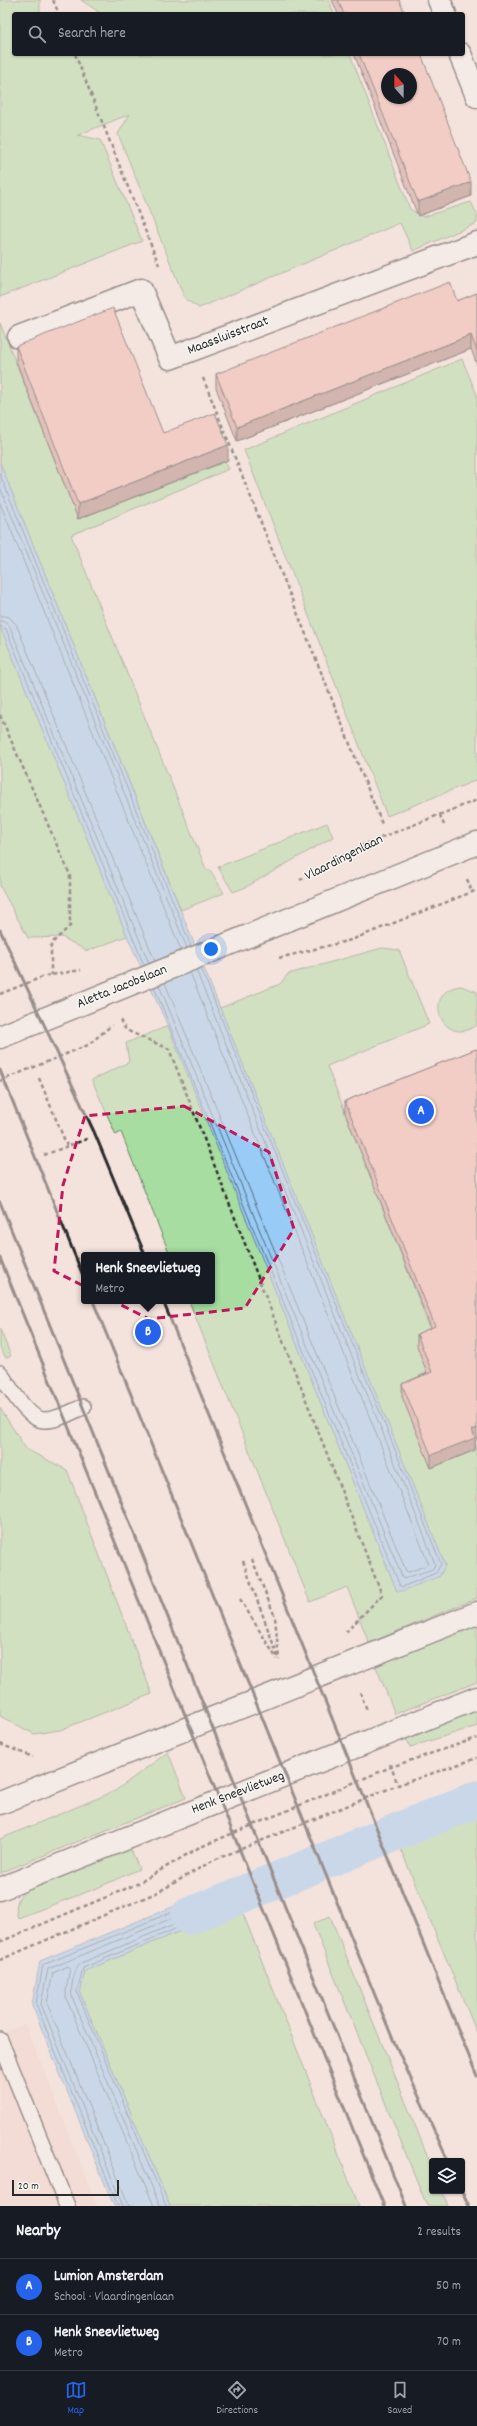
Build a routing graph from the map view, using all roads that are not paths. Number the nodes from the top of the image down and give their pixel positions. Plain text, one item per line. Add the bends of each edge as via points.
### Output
1 (439, 0) edge
2 (444, 12) edge
3 (461, 56) edge
4 (477, 96) edge
5 (477, 243) edge
6 (19, 337) dead end
7 (477, 843) edge
8 (0, 1037) edge
9 (0, 1373) edge
10 (83, 1408) dead end
11 (477, 1613) edge
12 (477, 1698) edge
13 (5, 1799) edge
14 (0, 1889) edge
15 (0, 2040) edge
16 (67, 2206) edge

1 - 2 street
3 - 4 street
5 - 6 street, Maassluisstraat via 170,358 141,290
7 - 8 street, Aletta Jacobslaan
9 - 10 lane via 27,1412 35,1418 44,1421 54,1419
11 - 13 street
12 - 14 street, Henk Sneevlietweg
15 - 16 lane

